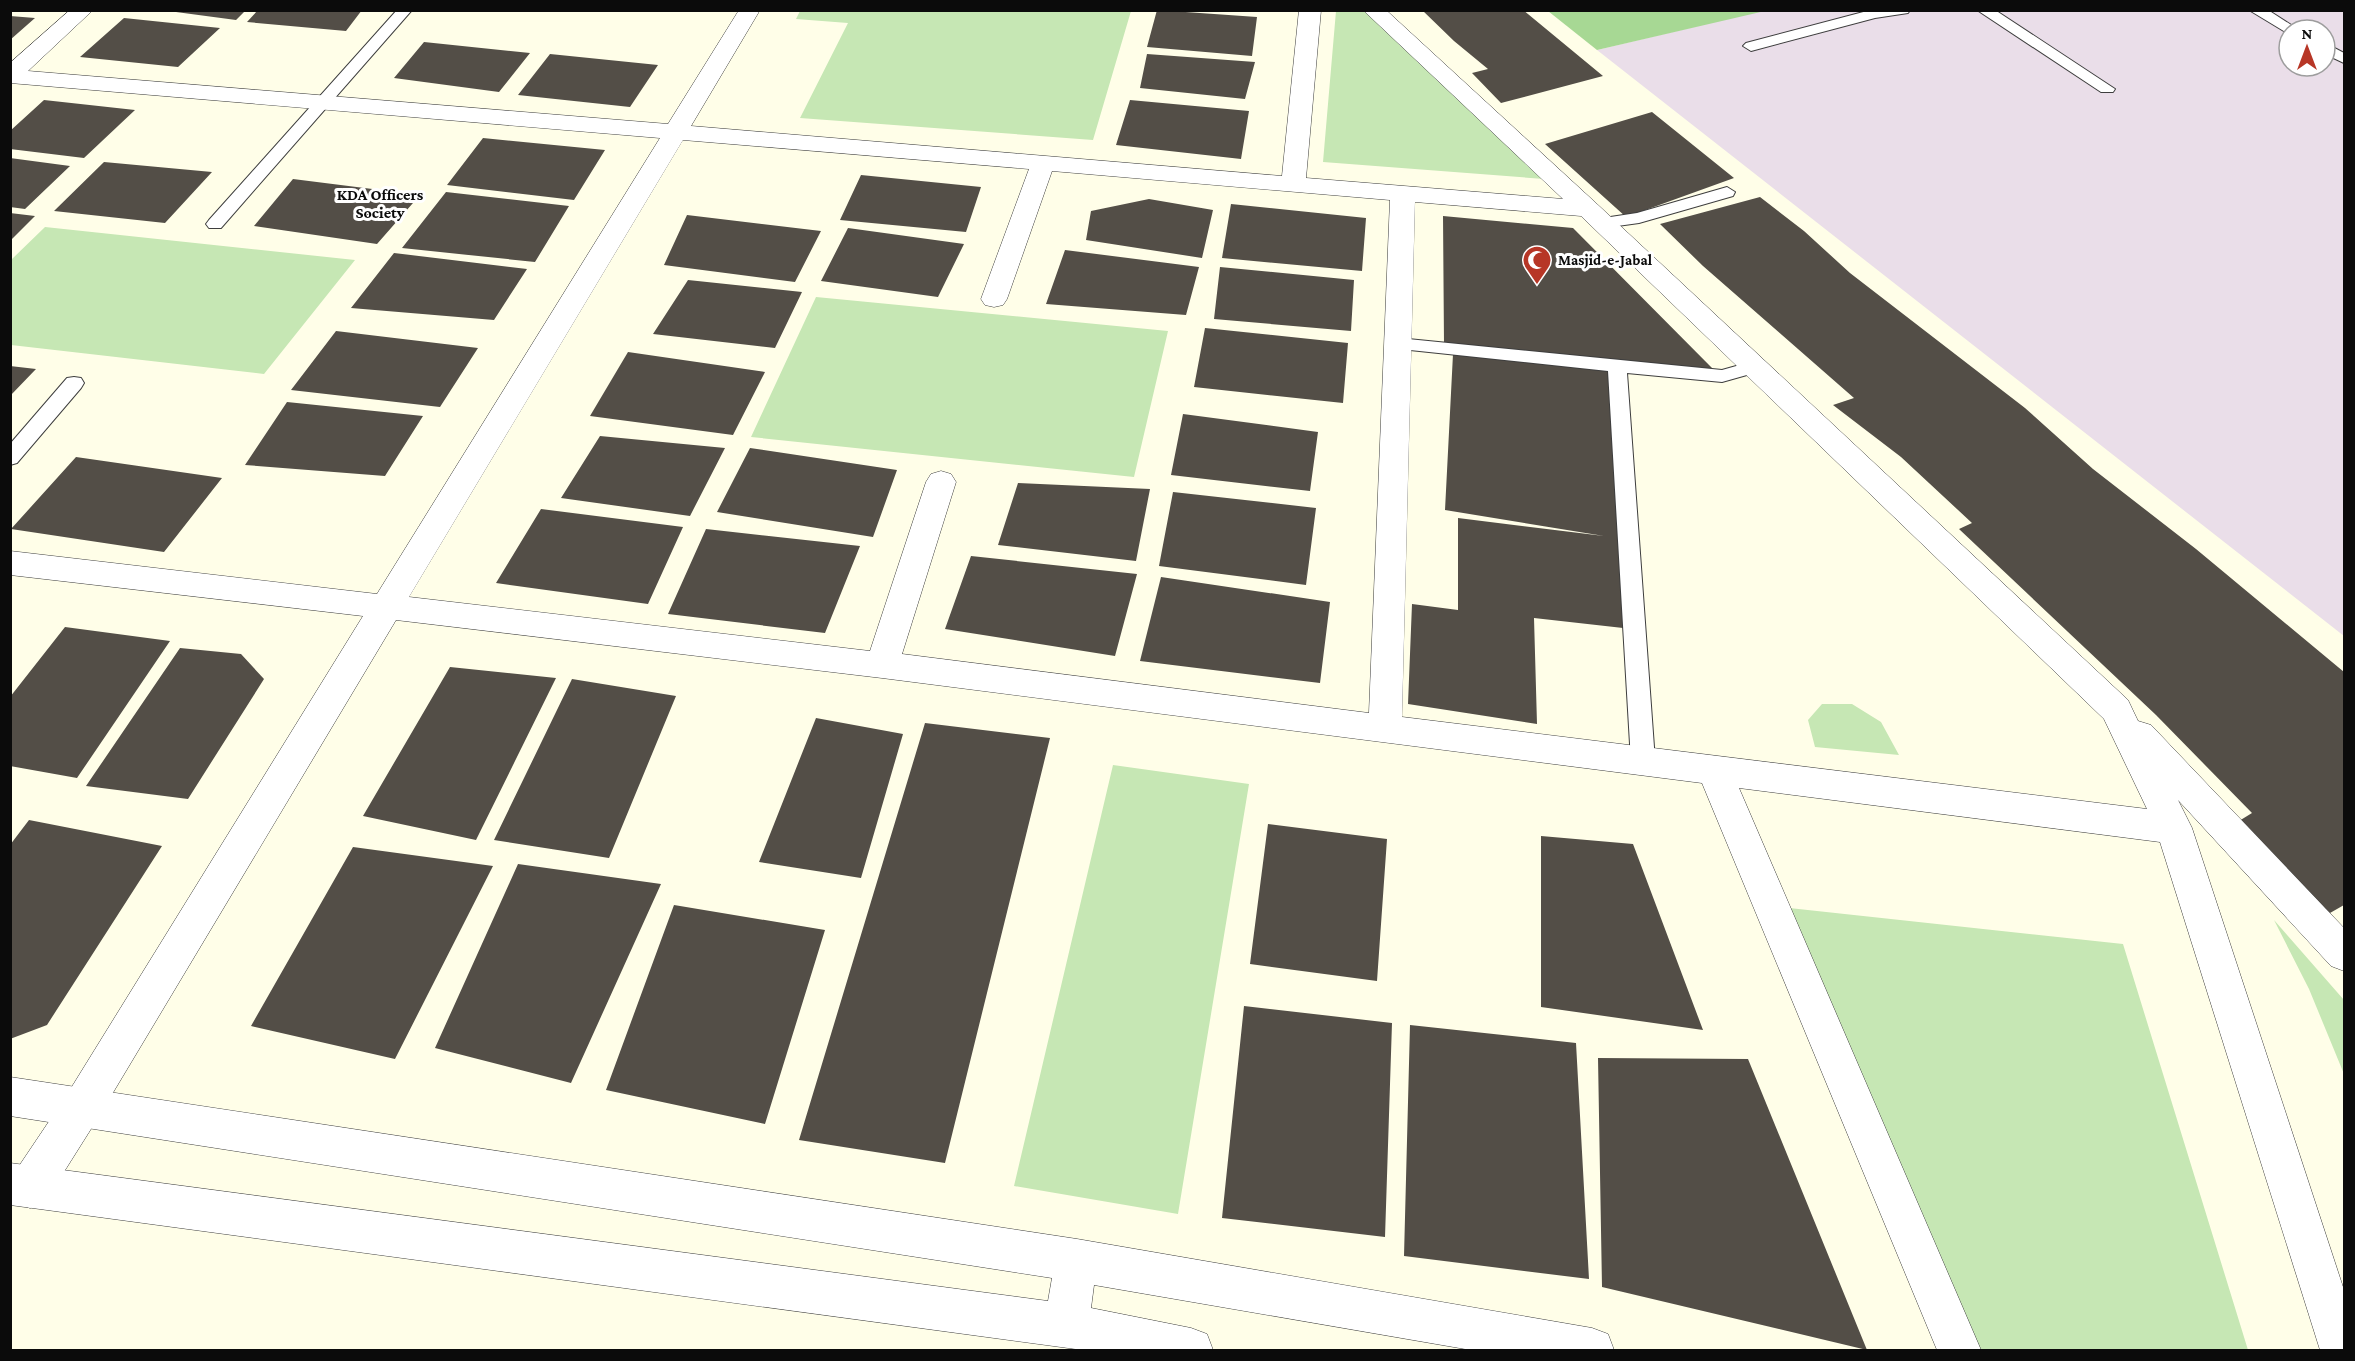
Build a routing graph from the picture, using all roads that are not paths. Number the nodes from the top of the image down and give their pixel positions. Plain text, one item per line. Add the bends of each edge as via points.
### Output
1 (83, 10) edge
2 (405, 10) edge
3 (750, 10) edge
4 (1310, 10) edge
5 (1373, 10) edge
6 (1903, 10) edge
7 (1984, 10) edge
8 (2256, 10) edge
9 (2277, 22) edge
10 (1751, 45) dead end
11 (10, 75) edge
12 (2107, 89) dead end
13 (321, 103) junction
14 (677, 132) junction
15 (1042, 163) junction
16 (1293, 184) junction
17 (1727, 192) dead end
18 (1403, 195) junction
19 (1595, 216) junction
20 (215, 224) dead end
21 (994, 299) dead end
22 (1398, 344) junction
23 (1617, 366) junction
24 (1754, 367) junction
25 (74, 383) dead end
26 (10, 458) edge
27 (941, 482) dead end
28 (10, 563) edge
29 (386, 605) junction
30 (882, 665) junction
31 (2116, 710) junction
32 (1385, 729) junction
33 (1643, 761) junction
34 (1714, 770) junction
35 (2174, 828) junction
36 (2344, 954) edge
37 (10, 1096) edge
38 (82, 1107) junction
39 (20, 1186) edge
40 (1077, 1260) junction
41 (1066, 1326) junction
42 (1191, 1350) edge
43 (1592, 1350) edge
44 (1959, 1350) edge
45 (2342, 1350) edge

1 - 11 street
2 - 13 lane
3 - 14 street
4 - 16 street
5 - 19 street
6 - 10 lane
7 - 12 lane
8 - 9 lane
11 - 13 street
13 - 14 street
13 - 20 lane
14 - 15 street
14 - 29 street
15 - 16 street
15 - 21 street
16 - 18 street
17 - 19 lane via 1640,218
18 - 19 street
18 - 22 street
19 - 24 street
22 - 23 lane
22 - 32 street
23 - 24 lane via 1722,376
23 - 33 lane
24 - 31 street
25 - 26 lane
27 - 30 street
28 - 29 street
29 - 30 street
29 - 38 street
30 - 32 street
31 - 35 street
31 - 36 street
32 - 33 street
33 - 34 street
34 - 35 street
34 - 44 street
35 - 45 street
37 - 38 street
38 - 39 street
38 - 40 street
39 - 41 street
40 - 41 street
40 - 43 street
41 - 42 street

